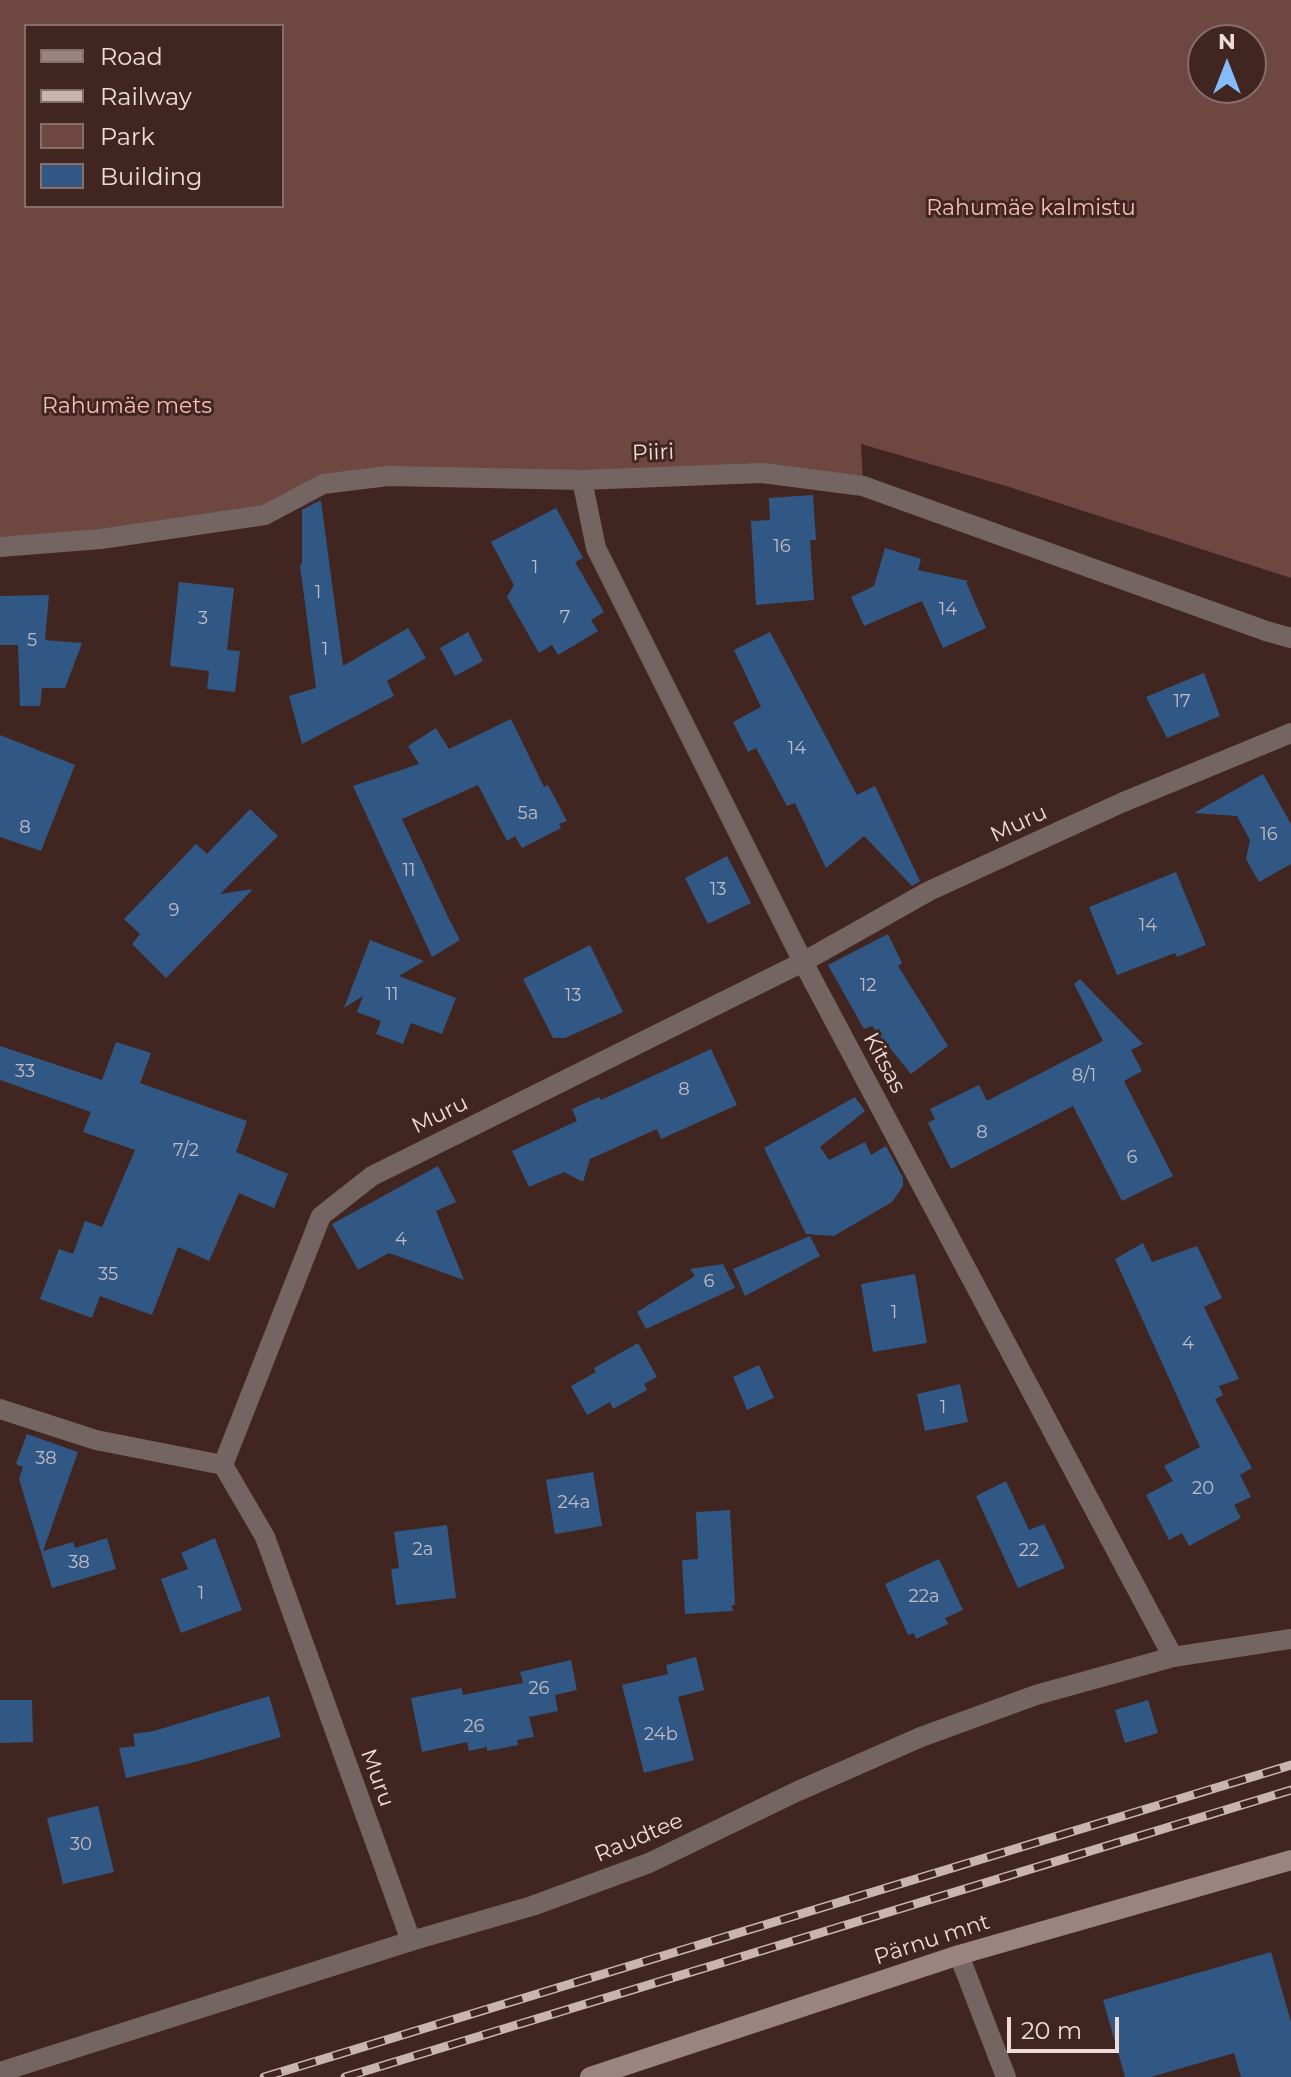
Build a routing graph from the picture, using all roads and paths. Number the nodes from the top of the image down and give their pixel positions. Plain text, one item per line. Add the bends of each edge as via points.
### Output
1 (582, 480) junction
2 (0, 547) edge
3 (1291, 638) edge
4 (1291, 733) edge
5 (803, 962) junction
6 (0, 1409) edge
7 (223, 1465) junction
8 (1291, 1639) edge
9 (1173, 1657) junction
10 (1291, 1860) edge
11 (411, 1941) junction
12 (959, 1955) junction
13 (0, 2072) edge
14 (590, 2077) edge
15 (1006, 2077) edge

1 - 2 street, Piiri via 388,476 323,484 265,515 101,539
1 - 3 street, Piiri via 762,473 863,486
1 - 5 street, Kitsas via 596,548
4 - 5 street, Muru via 929,891
5 - 7 street, Muru via 372,1176 321,1216
5 - 9 street, Kitsas
6 - 7 street via 96,1440
7 - 11 street, Muru via 265,1537
8 - 9 street, Raudtee
9 - 11 street, Raudtee via 1036,1695 936,1731 649,1863 532,1906
10 - 12 main road, Pärnu mnt
11 - 13 street, Raudtee
12 - 14 main road, Pärnu mnt
12 - 15 street

